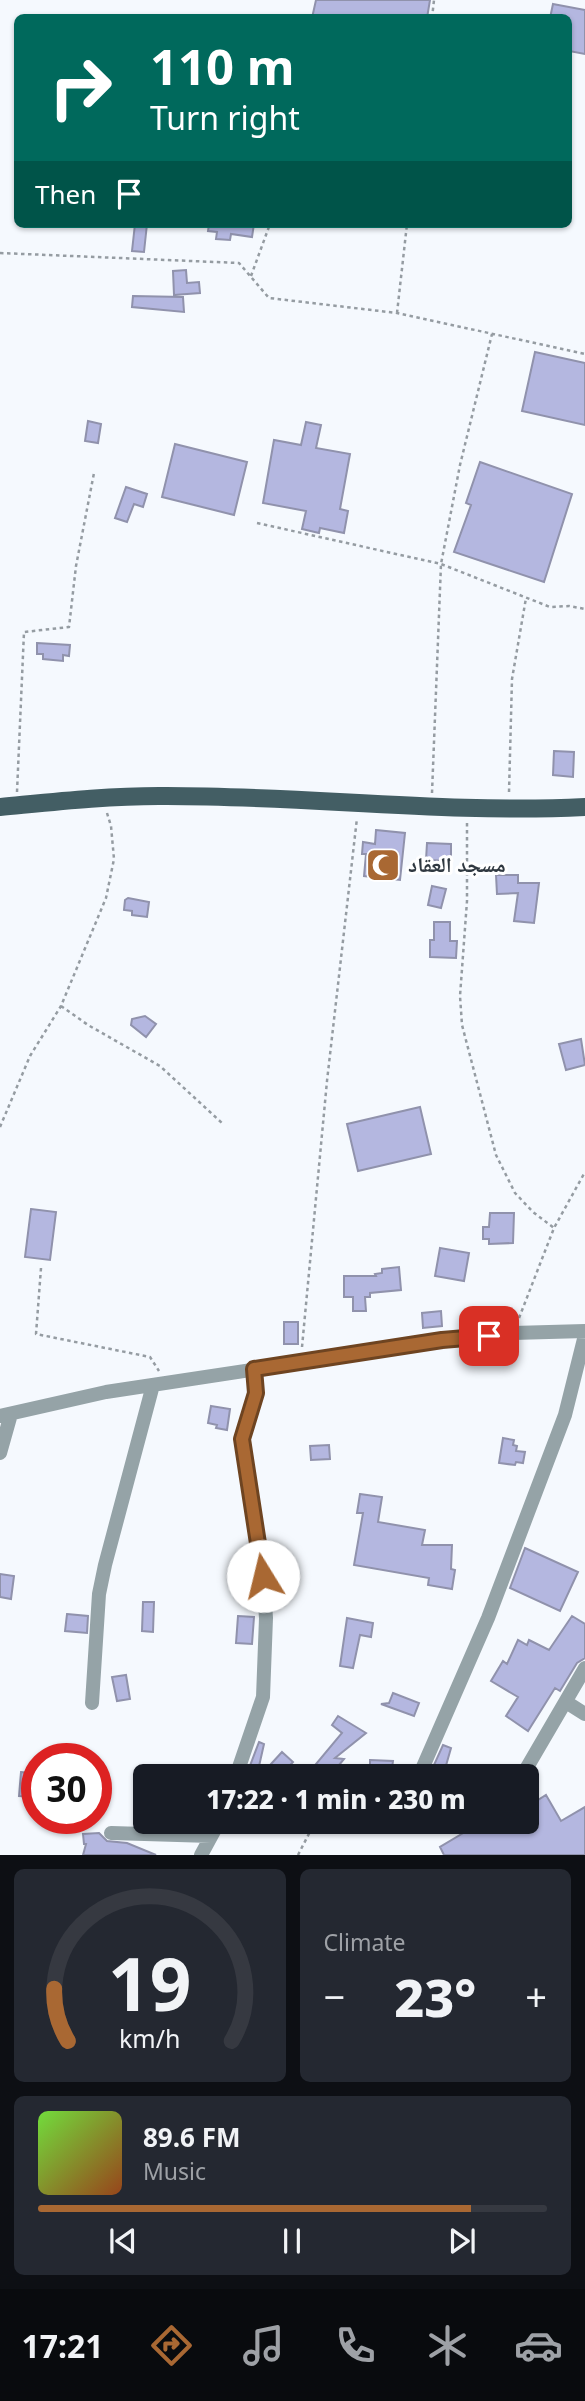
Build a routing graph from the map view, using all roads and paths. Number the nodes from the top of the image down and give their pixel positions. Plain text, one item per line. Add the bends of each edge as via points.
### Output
1 (269, 228) edge
2 (408, 228) edge
3 (0, 253) edge
4 (251, 276) junction
5 (397, 313) junction
6 (492, 334) junction
7 (585, 355) edge
8 (94, 472) dead end
9 (257, 523) dead end
10 (440, 564) junction
11 (526, 598) junction
12 (585, 609) edge
13 (102, 799) junction
14 (359, 803) junction
15 (8, 806) edge
16 (432, 807) junction
17 (585, 807) edge
18 (467, 809) junction
19 (508, 809) junction
20 (61, 1006) junction
21 (222, 1123) dead end
22 (0, 1127) edge
23 (585, 1172) edge
24 (554, 1228) junction
25 (41, 1268) dead end
26 (513, 1333) junction
27 (585, 1333) edge
28 (301, 1361) junction
29 (254, 1369) junction
30 (160, 1384) junction
31 (6, 1415) edge
32 (0, 1453) edge
33 (585, 1668) edge
34 (566, 1702) junction
35 (92, 1703) dead end
36 (585, 1714) edge
37 (240, 1764) edge
38 (424, 1764) edge
39 (529, 1764) edge
40 (112, 1833) edge
41 (309, 1834) edge
42 (211, 1836) joint
43 (201, 1855) edge
44 (298, 1855) edge

1 - 4 path
2 - 5 path
3 - 4 path via 221,261 239,263
4 - 5 path via 269,298
5 - 6 path
6 - 7 path
6 - 10 path
8 - 15 path via 69,627 24,632
9 - 10 path
10 - 11 path
10 - 16 path
11 - 12 path via 550,607
11 - 19 path via 512,679
13 - 14 main road via 159,796
13 - 15 main road
13 - 20 path via 111,826 114,859 106,898
14 - 16 main road
14 - 28 path
16 - 18 main road
17 - 19 main road
18 - 19 main road
18 - 24 path via 462,1025 496,1155 515,1194
20 - 21 path via 160,1066
20 - 22 path via 30,1056
23 - 24 path
24 - 26 path
25 - 30 path via 36,1334 150,1357
26 - 27 street
26 - 28 street
27 - 38 street via 565,1416 488,1618
28 - 29 street
29 - 30 street
29 - 37 street via 256,1393 242,1439 263,1576 266,1631 263,1697
30 - 31 street
30 - 35 street via 103,1574
31 - 32 street
33 - 34 street
34 - 36 street
34 - 39 street
40 - 42 street
41 - 44 path
42 - 43 street

